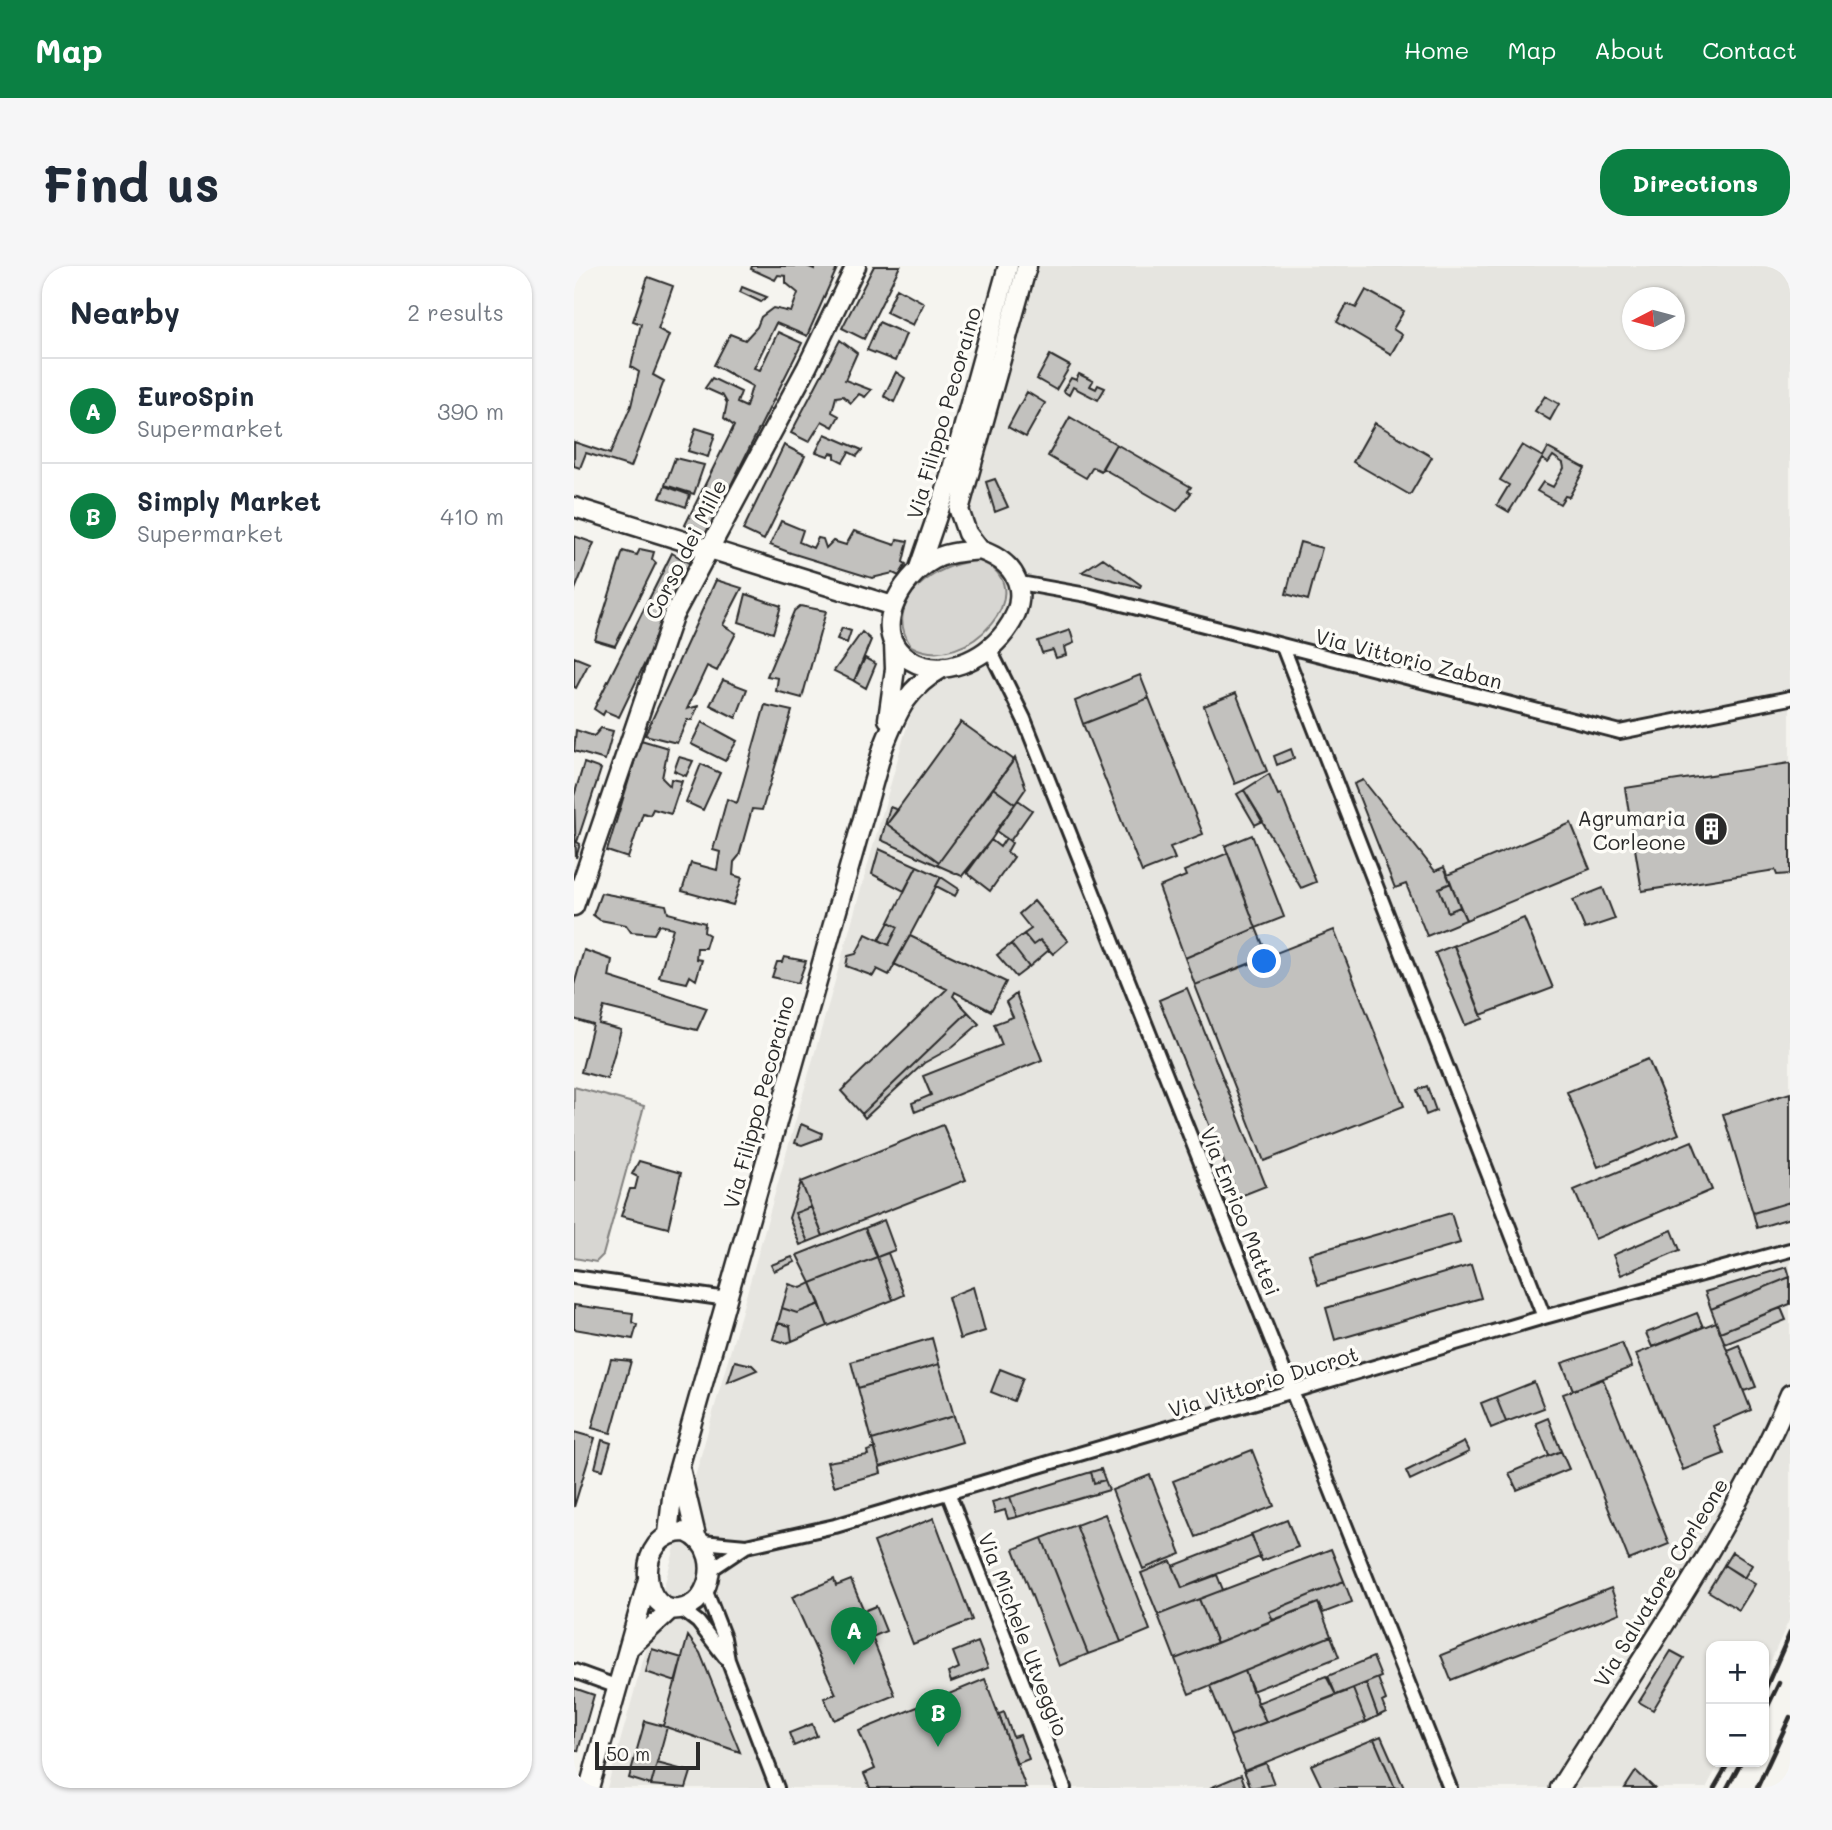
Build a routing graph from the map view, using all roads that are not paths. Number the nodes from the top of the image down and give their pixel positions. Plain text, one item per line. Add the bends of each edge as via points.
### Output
1 (856, 266) edge
2 (1008, 266) edge
3 (1027, 266) edge
4 (574, 507) edge
5 (708, 550) junction
6 (980, 550) junction
7 (918, 571) junction
8 (1020, 583) junction
9 (892, 606) junction
10 (894, 639) junction
11 (1283, 647) junction
12 (990, 650) junction
13 (944, 667) junction
14 (1790, 698) edge
15 (883, 748) junction
16 (580, 868) edge
17 (574, 906) edge
18 (1790, 1250) edge
19 (574, 1277) edge
20 (727, 1299) junction
21 (1544, 1317) junction
22 (1292, 1392) junction
23 (1790, 1394) edge
24 (680, 1468) junction
25 (948, 1495) junction
26 (668, 1534) junction
27 (699, 1539) junction
28 (746, 1546) junction
29 (710, 1570) junction
30 (648, 1579) junction
31 (705, 1589) junction
32 (676, 1609) junction
33 (628, 1649) junction
34 (727, 1660) junction
35 (574, 1671) edge
36 (618, 1687) junction
37 (590, 1788) edge
38 (777, 1788) edge
39 (1064, 1788) edge
40 (1450, 1788) edge
41 (1560, 1788) edge

1 - 5 street, Corso dei Mille
2 - 7 street, Via Filippo Pecoraino via 947,487
3 - 6 street, Via Filippo Pecoraino via 959,510 967,533
4 - 5 street
5 - 9 street
5 - 16 street, Corso dei Mille via 673,616
6 - 7 street via 950,553
6 - 8 street via 1000,557
7 - 9 street via 901,587
8 - 11 street, Via Vittorio Zaban via 1087,595
8 - 12 street via 1014,617
9 - 10 street
10 - 13 street via 910,660 926,667
10 - 15 street, Via Filippo Pecoraino via 895,669
11 - 14 street, Via Vittorio Zaban via 1620,732
11 - 21 street
12 - 13 street
12 - 22 street, Via Enrico Mattei via 1024,719
13 - 15 street, Via Filippo Pecoraino via 912,689 896,713
15 - 20 street, Via Filippo Pecoraino
16 - 17 street, Corso dei Mille
18 - 21 street, Via Vittorio Ducrot
19 - 20 street
20 - 24 street, Via Filippo Pecoraino
21 - 22 street, Via Vittorio Ducrot
22 - 25 street, Via Vittorio Ducrot
22 - 40 street, Via Enrico Mattei
23 - 41 street, Via Salvatore Corleone via 1727,1521
24 - 26 street, Via Filippo Pecoraino
24 - 27 street, Via Filippo Pecoraino
25 - 28 street, Via Vittorio Ducrot
25 - 39 street, Via Michele Utveggio
26 - 27 street via 686,1532
26 - 30 street, Via Filippo Pecoraino via 654,1549
27 - 28 street
27 - 29 street, Via Filippo Pecoraino
28 - 29 street
29 - 31 street
30 - 32 street via 656,1600
30 - 33 street, Via Filippo Pecoraino
31 - 32 street via 696,1602
31 - 34 street via 724,1638
32 - 33 street
32 - 34 street via 698,1622
33 - 36 street
34 - 38 street
35 - 36 street
36 - 37 street

